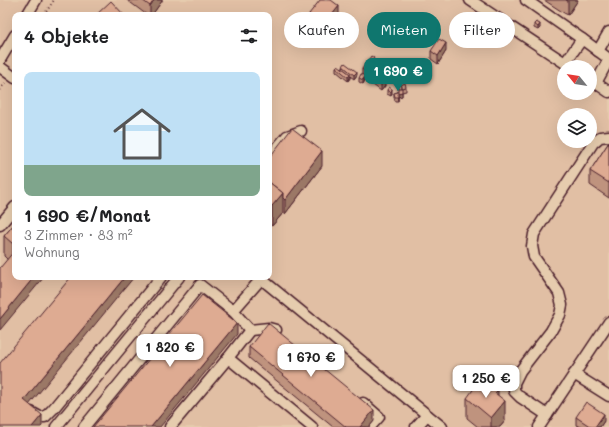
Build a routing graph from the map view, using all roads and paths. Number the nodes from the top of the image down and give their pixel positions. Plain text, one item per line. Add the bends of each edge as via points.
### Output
1 (36, 0) edge
2 (54, 0) edge
3 (470, 0) edge
4 (526, 0) edge
5 (29, 12) edge
6 (46, 12) edge
7 (609, 32) edge
8 (582, 39) junction
9 (12, 40) edge
10 (598, 51) junction
11 (0, 60) edge
12 (560, 60) edge
13 (571, 60) edge
14 (0, 67) edge
15 (12, 76) edge
16 (597, 76) edge
17 (597, 84) edge
18 (609, 92) edge
19 (301, 131) dead end
20 (609, 136) edge
21 (272, 154) edge
22 (12, 211) edge
23 (0, 225) edge
24 (159, 280) edge
25 (177, 280) edge
26 (258, 280) edge
27 (262, 280) edge
28 (233, 311) junction
29 (609, 322) edge
30 (250, 330) junction
31 (286, 337) edge
32 (228, 358) junction
33 (574, 374) junction
34 (609, 396) edge
35 (356, 397) edge
36 (29, 411) edge
37 (427, 415) junction
38 (547, 415) junction
39 (56, 427) edge
40 (84, 427) edge
41 (170, 427) edge
42 (312, 427) edge
43 (370, 427) edge
44 (416, 427) edge
45 (442, 427) edge
46 (539, 427) edge

1 - 5 street
2 - 6 path
3 - 12 street
4 - 8 street
7 - 10 street
8 - 10 street
8 - 13 street
9 - 11 street
10 - 16 street via 609,59
14 - 15 street
17 - 18 street
19 - 21 street via 287,136
20 - 38 street via 600,137 593,143 534,234 534,258 559,293 562,305 560,315 551,331 520,371 514,383 514,391
22 - 23 street
24 - 36 street via 45,418 40,418
25 - 39 street
26 - 28 street
27 - 37 street
28 - 30 street
28 - 40 street via 200,285
29 - 33 street
30 - 31 street via 274,328
30 - 32 street
32 - 41 street
32 - 42 street
33 - 34 street
33 - 38 street
35 - 43 street via 379,416
37 - 44 street
37 - 45 street
38 - 46 street

